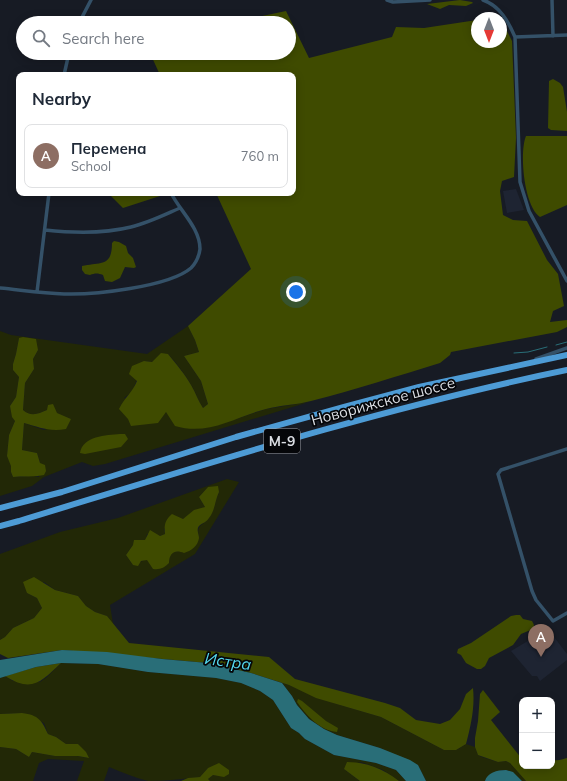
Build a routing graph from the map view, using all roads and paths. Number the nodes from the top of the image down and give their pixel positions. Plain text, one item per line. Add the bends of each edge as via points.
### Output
1 (91, 0) edge
2 (387, 0) edge
3 (430, 0) edge
4 (483, 0) edge
5 (552, 0) edge
6 (414, 1) edge
7 (83, 16) edge
8 (567, 35) edge
9 (553, 36) junction
10 (515, 37) junction
11 (67, 60) edge
12 (65, 72) edge
13 (49, 196) edge
14 (173, 196) edge
15 (180, 208) junction
16 (45, 230) junction
17 (567, 281) edge
18 (0, 288) edge
19 (38, 292) junction
20 (567, 348) edge
21 (567, 355) edge
22 (524, 364) junction
23 (567, 370) edge
24 (567, 449) edge
25 (0, 508) edge
26 (0, 526) edge
27 (567, 613) edge

1 - 7 street
2 - 6 street
3 - 6 street
4 - 10 street via 503,14
5 - 9 street
8 - 9 street
9 - 10 street
10 - 17 street via 520,182 529,211
11 - 12 street
13 - 16 street
14 - 15 street
15 - 16 street via 151,221 125,228 88,232
15 - 19 street via 197,233 199,242 199,256 184,272 155,283 106,292
16 - 19 street
18 - 19 street
20 - 22 street
21 - 22 highway, Новорижское шоссе / М-9
22 - 25 highway, Новорижское шоссе / М-9 via 286,423 62,492
23 - 26 highway, Новорижское шоссе / М-9 via 425,402 334,426
24 - 27 street via 501,470 498,474 536,600 553,621

